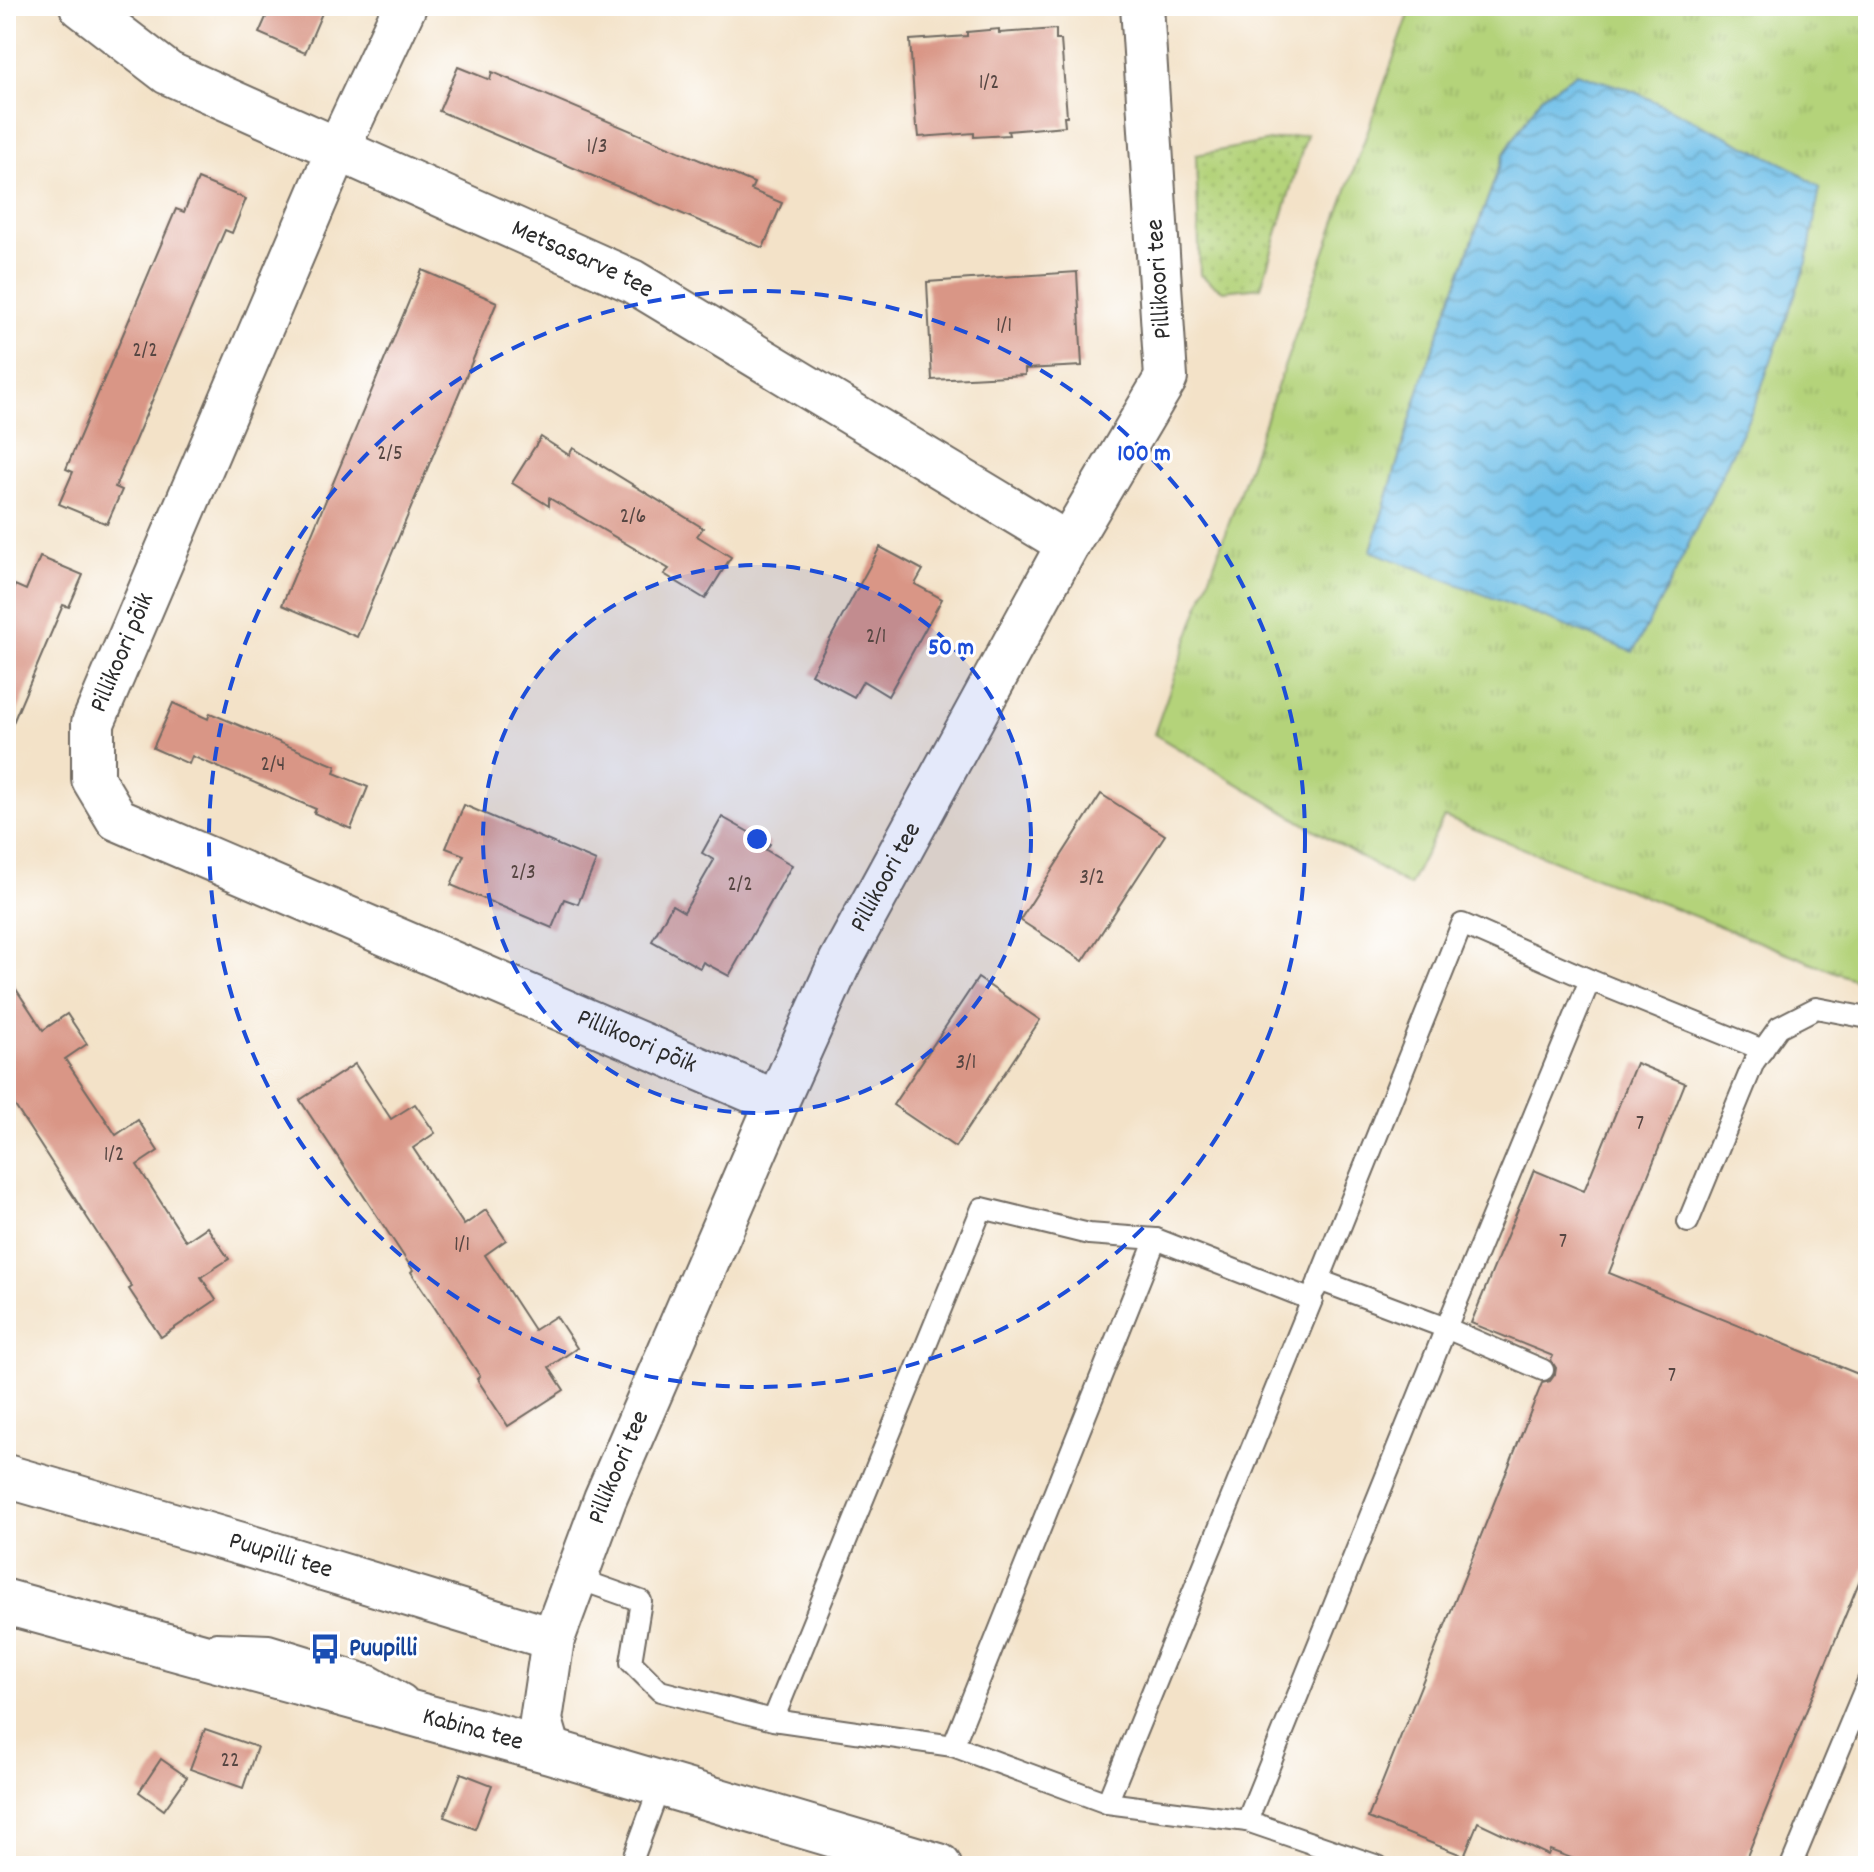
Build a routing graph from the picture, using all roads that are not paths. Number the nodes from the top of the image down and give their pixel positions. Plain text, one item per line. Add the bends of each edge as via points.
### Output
1 (81, 6) edge
2 (405, 6) edge
3 (1142, 6) edge
4 (337, 151) junction
5 (1068, 544) junction
6 (1590, 980) junction
7 (1868, 1018) edge
8 (1763, 1050) junction
9 (777, 1102) junction
10 (1688, 1222) dead end
11 (1156, 1239) junction
12 (1319, 1280) junction
13 (1312, 1300) junction
14 (1446, 1328) junction
15 (1543, 1370) dead end
16 (6, 1476) edge
17 (576, 1578) junction
18 (6, 1602) edge
19 (553, 1639) junction
20 (1868, 1681) edge
21 (773, 1720) junction
22 (953, 1746) junction
23 (550, 1751) junction
24 (661, 1783) junction
25 (1107, 1803) junction
26 (1247, 1821) junction
27 (631, 1864) dead end
28 (939, 1866) edge
29 (1378, 1866) edge
30 (1791, 1866) edge

1 - 4 street, Metsasarve tee via 168,73
2 - 4 street, Pillikoori põik
3 - 5 street, Pillikoori tee via 1166,378
4 - 5 street, Metsasarve tee via 632,281
4 - 9 street, Pillikoori põik via 93,723 93,779 117,819
5 - 9 street, Pillikoori tee via 840,962
6 - 8 lane
6 - 12 lane via 1462,924
6 - 14 lane
7 - 8 lane via 1816,1008 1779,1027
8 - 10 lane
9 - 17 street, Pillikoori tee
11 - 13 lane
11 - 21 lane via 1089,1234 982,1208
11 - 22 lane
12 - 13 lane
12 - 14 lane
13 - 25 lane
14 - 15 lane
14 - 26 lane
16 - 19 street, Puupilli tee
17 - 19 street, Pillikoori tee
17 - 21 lane via 641,1601 631,1662 660,1691
18 - 23 street, Kabina tee
19 - 23 street, Pillikoori tee via 541,1720
20 - 30 lane
21 - 22 lane
22 - 25 lane
23 - 24 street, Kabina tee
24 - 27 lane
24 - 28 street, Kabina tee
25 - 26 lane
26 - 29 lane

